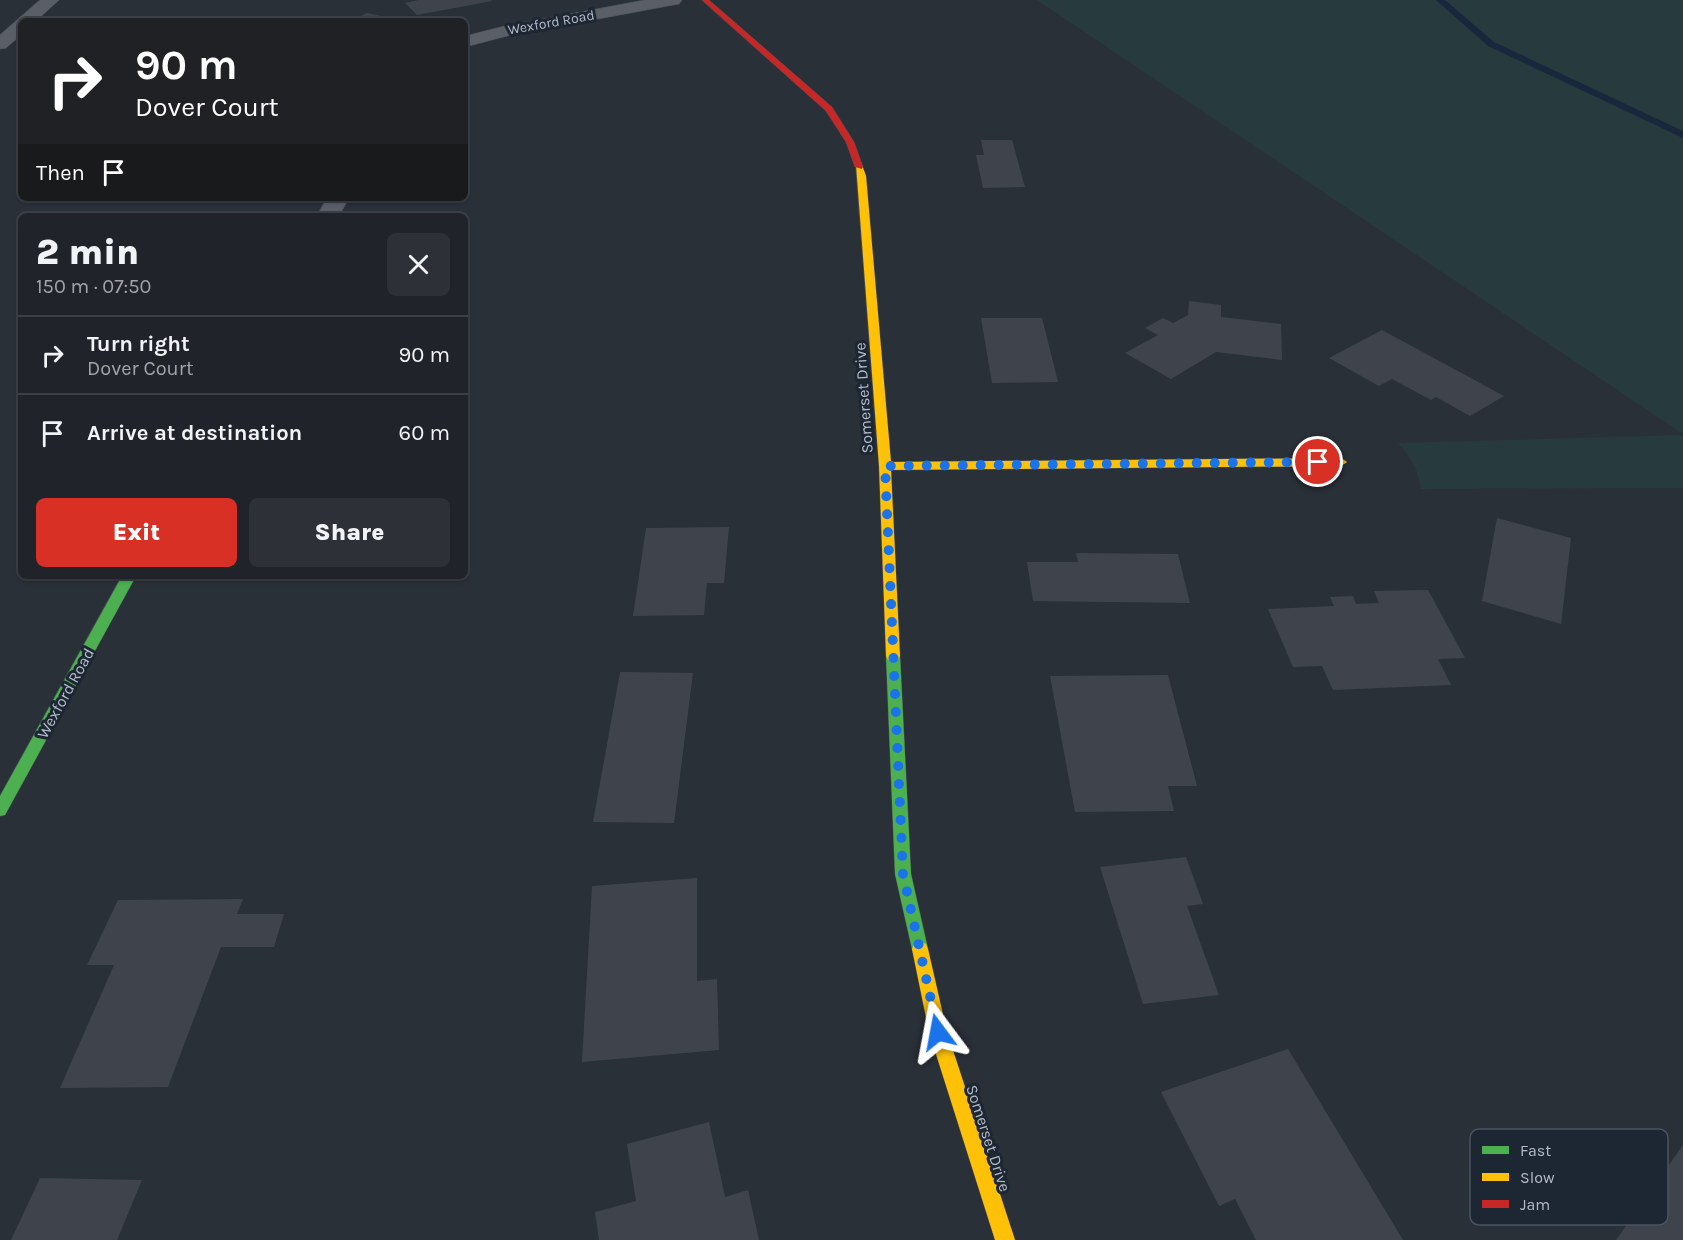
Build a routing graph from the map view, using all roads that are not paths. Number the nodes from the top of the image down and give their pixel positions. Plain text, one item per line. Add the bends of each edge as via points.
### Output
1 (50, 0) edge
2 (673, 0) edge
3 (705, 0) edge
4 (29, 18) edge
5 (18, 29) edge
6 (468, 41) edge
7 (0, 44) edge
8 (1341, 462) dead end
9 (885, 466) junction
10 (127, 579) edge
11 (0, 810) edge
12 (1005, 1240) edge

1 - 4 street
2 - 6 street, Wexford Road
3 - 9 street, Somerset Drive via 829,109 850,142 862,176
5 - 7 street
8 - 9 street
9 - 12 street, Somerset Drive via 903,874 938,1032
10 - 11 street, Wexford Road

